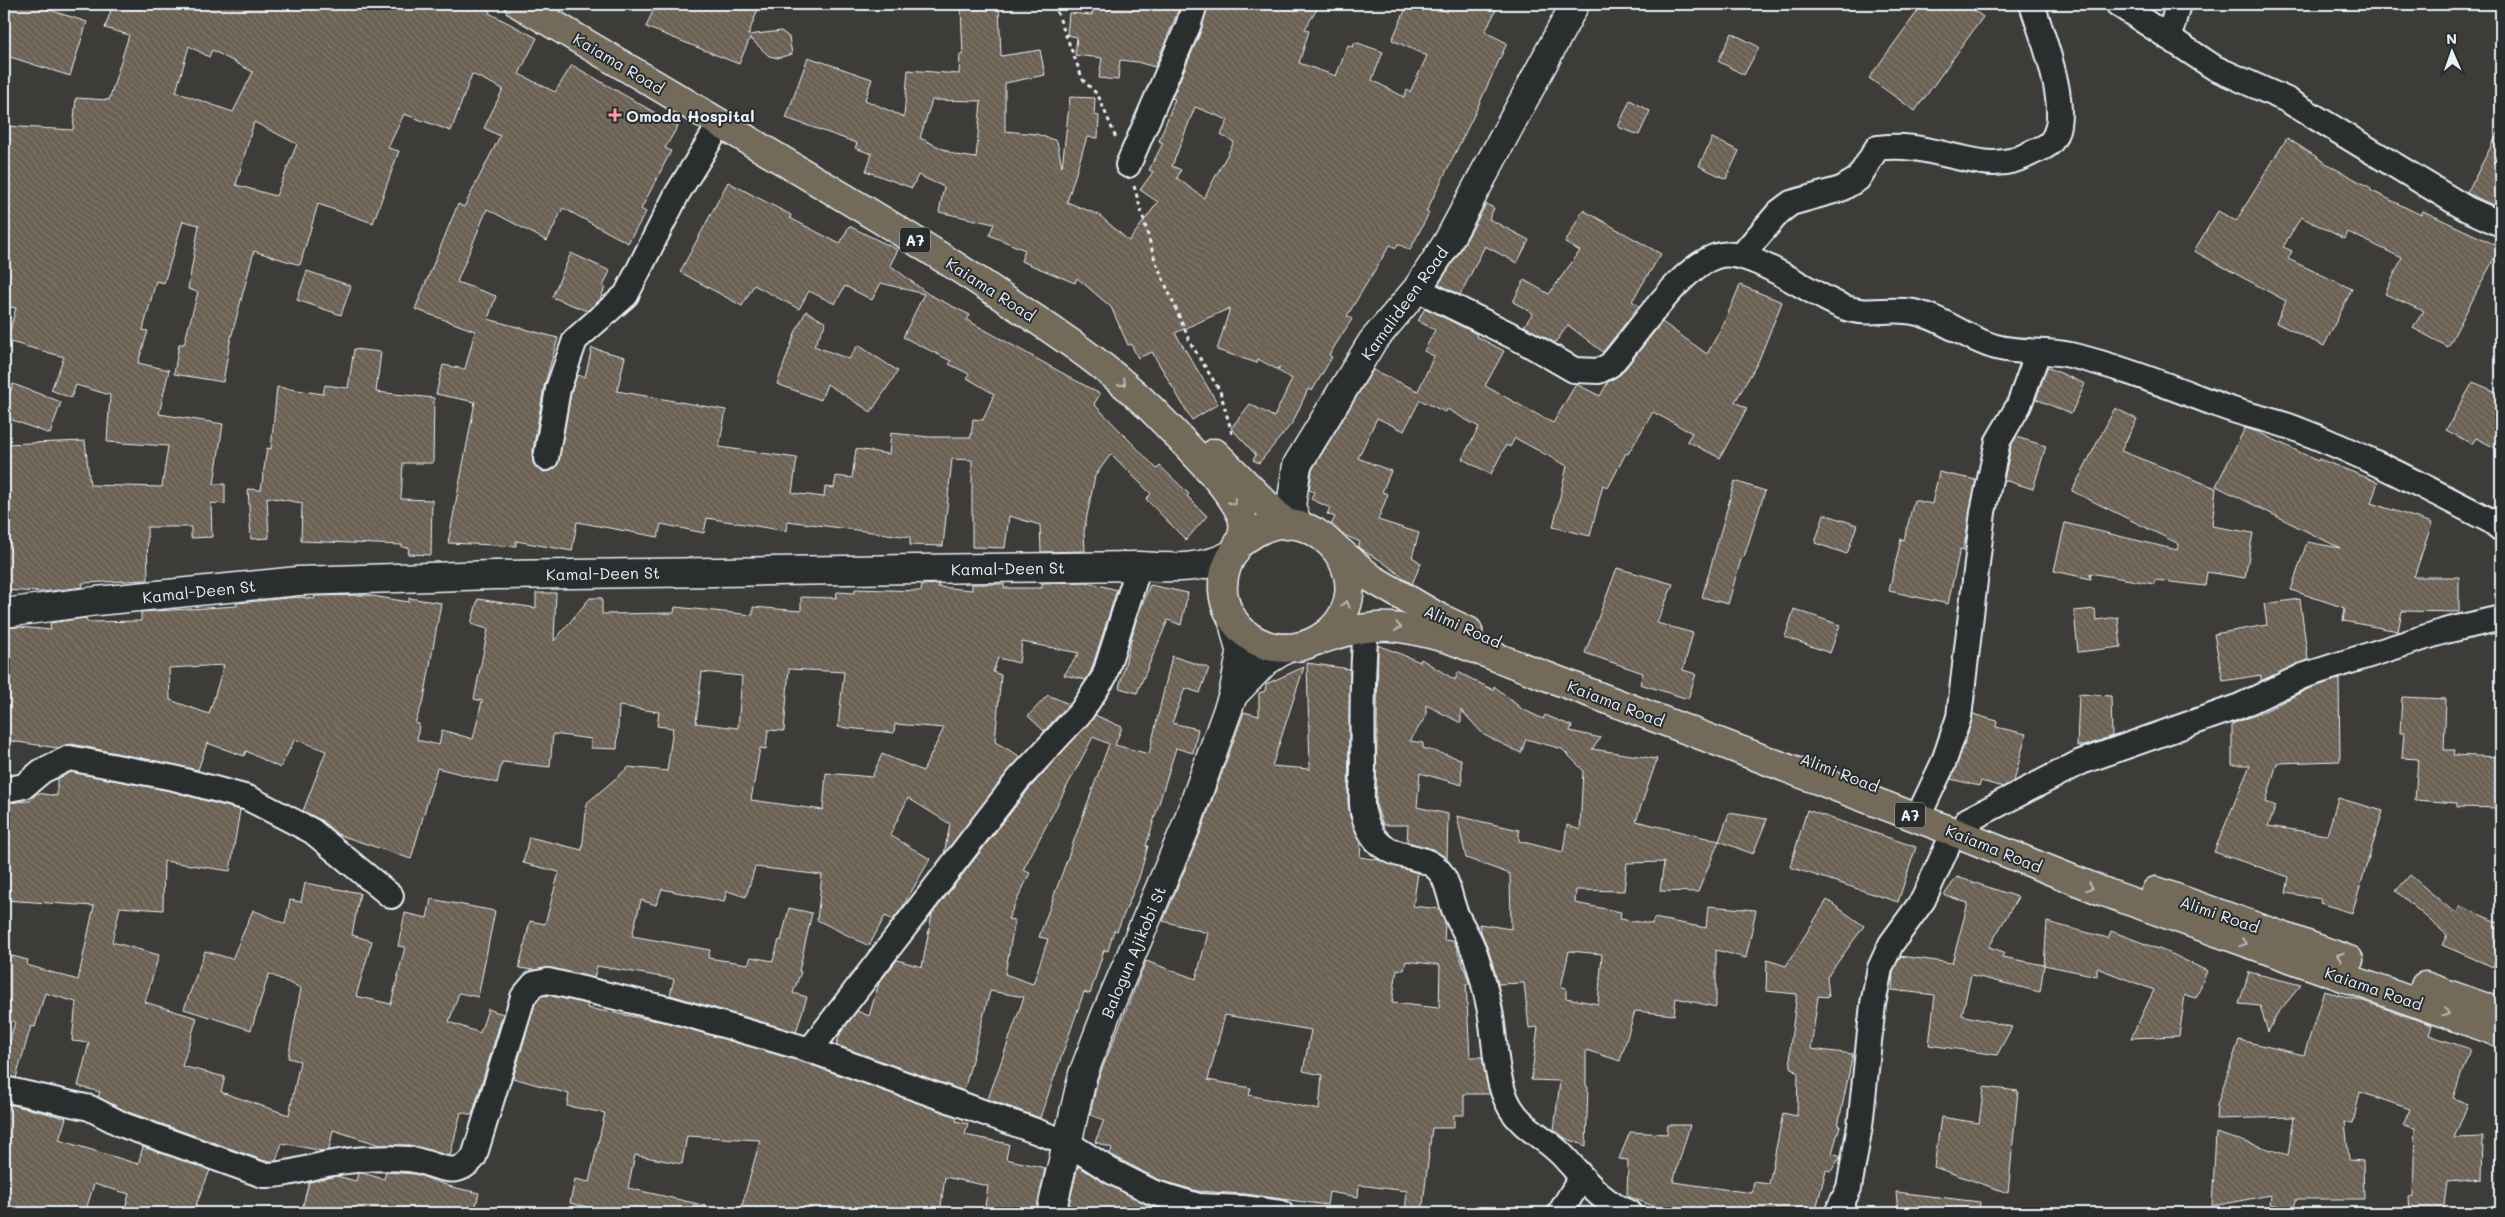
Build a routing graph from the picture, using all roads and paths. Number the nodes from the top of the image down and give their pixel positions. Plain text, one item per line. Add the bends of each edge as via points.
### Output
1 (519, 4) edge
2 (552, 4) edge
3 (1054, 4) edge
4 (1195, 4) edge
5 (1575, 4) edge
6 (2032, 4) edge
7 (2118, 4) edge
8 (2178, 4) edge
9 (2169, 38) junction
10 (720, 124) junction
11 (1128, 165) junction
12 (2501, 224) edge
13 (1742, 255) junction
14 (1417, 289) junction
15 (2038, 352) junction
16 (1234, 439) dead end
17 (546, 458) dead end
18 (1293, 525) junction
19 (2501, 529) edge
20 (1236, 549) junction
21 (1337, 549) junction
22 (1140, 566) junction
23 (1179, 568) junction
24 (1228, 608) junction
25 (17, 610) edge
26 (2501, 618) edge
27 (1366, 628) junction
28 (1317, 641) junction
29 (1287, 648) junction
30 (1233, 695) junction
31 (4, 790) edge
32 (1924, 804) junction
33 (1961, 826) junction
34 (391, 896) dead end
35 (2501, 1013) edge
36 (2501, 1033) edge
37 (810, 1050) junction
38 (4, 1089) edge
39 (1066, 1142) junction
40 (1581, 1178) junction
41 (1243, 1210) edge
42 (1051, 1213) edge
43 (1281, 1213) edge
44 (1560, 1213) edge
45 (1630, 1213) edge
46 (1837, 1213) edge

1 - 10 highway, Kaiama Road / A7
2 - 18 highway, Kaiama Road / A7 via 900,211 1052,308 1146,380 1237,476
3 - 11 path via 1083,80 1098,95
4 - 11 street
5 - 14 street, Kamalideen Road via 1447,243
6 - 13 street via 2056,77 2057,128 2050,143 2002,164 1895,145 1877,148 1858,178 1841,189 1791,203 1779,212
7 - 9 street
8 - 9 street
9 - 12 street via 2214,68 2287,100 2467,209
10 - 17 street via 677,194 626,295 575,340 558,389
10 -> 20 highway, Kaiama Road / A7 via 912,238 1104,366 1165,424 1230,496 1244,526
11 - 16 path via 1155,260 1191,344 1220,391
13 - 14 street via 1724,254 1698,264 1664,299 1610,365 1599,371 1574,370
13 - 15 street via 1848,309 1881,313 1904,311 1928,316 1994,347
14 - 18 street, Kamalideen Road via 1372,342 1297,465 1291,506
15 - 19 street via 2068,354 2233,411 2298,429 2384,467
15 - 32 street via 2019,405 1998,441 1983,512 1959,717 1943,764
18 - 20 highway via 1276,524 1256,531
18 - 21 highway via 1318,533
20 - 23 street via 1211,563
20 - 24 highway via 1226,566 1223,588
28 -> 21 highway via 1334,627 1344,612 1349,591 1347,569
21 - 32 highway, Alimi Road / A7 via 1387,588 1438,617 1479,635
22 - 23 street, Kamal-Deen St
22 - 25 street, Kamal-Deen St via 494,575 298,581
22 - 37 street via 1104,677 1081,712 1018,780
23 - 24 street via 1213,585
24 - 29 highway via 1238,628 1256,642
24 - 30 street, Balogun Ajikobi St via 1241,654
26 - 33 street via 2445,631 2302,676 2240,706 2081,762
27 - 28 highway, Kaiama Road / A7
27 -> 33 highway, Kaiama Road / A7 via 1393,625 1449,639
27 - 40 street via 1362,674 1363,812 1381,848 1420,859 1439,870 1473,947 1490,1011 1502,1091 1510,1108 1562,1154
28 - 29 highway
29 - 30 street via 1266,661
30 - 39 street, Balogun Ajikobi St via 1185,830 1083,1074
31 - 34 street via 24,786 42,771 69,758 184,780 248,798 312,831
32 - 33 highway, Alimi Road / A7
35 -> 33 highway, Alimi Road / A7
33 -> 36 highway, Kaiama Road / A7 via 2205,930
33 - 46 street via 1923,900 1891,944 1880,968 1850,1188
37 - 38 street via 672,1010 548,981 534,984 523,997 474,1157 466,1166 454,1171 410,1159 366,1159 263,1175 123,1125 90,1108
37 - 39 street
39 - 41 street via 1152,1192 1198,1206
39 - 42 street, Balogun Ajikobi St
40 - 44 street
40 - 45 street via 1610,1204
41 - 43 street

